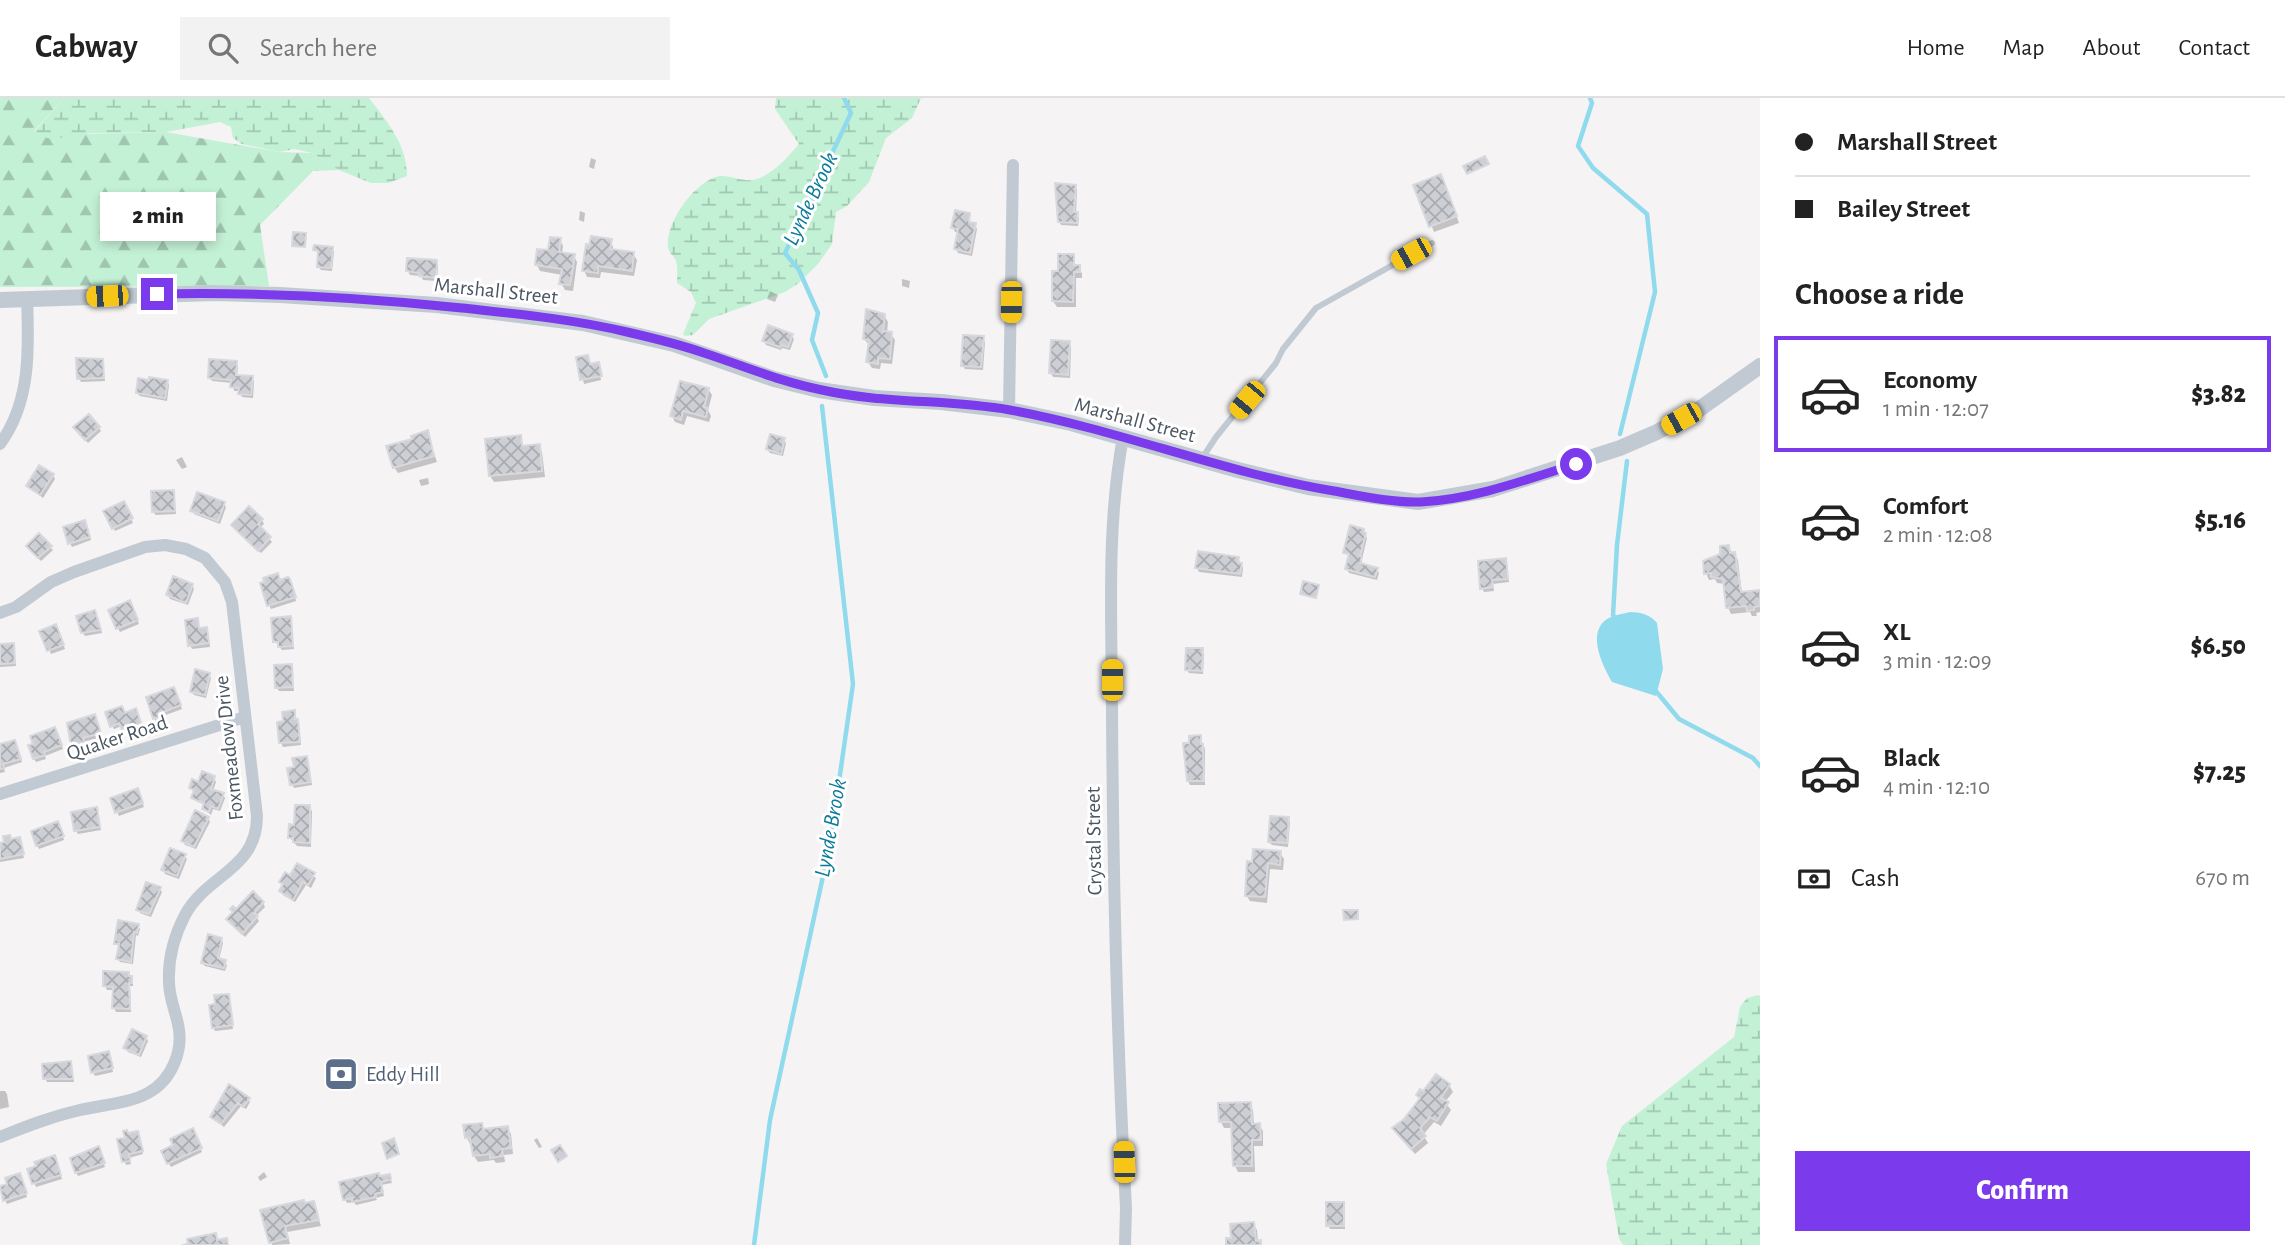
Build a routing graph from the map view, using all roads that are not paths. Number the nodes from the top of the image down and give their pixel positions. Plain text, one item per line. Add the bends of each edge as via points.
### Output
1 (1013, 165) dead end
2 (1432, 243) dead end
3 (27, 299) junction
4 (0, 300) edge
5 (1760, 366) edge
6 (1009, 410) junction
7 (1123, 437) junction
8 (0, 444) edge
9 (1202, 460) junction
10 (0, 613) edge
11 (245, 717) junction
12 (0, 794) edge
13 (0, 1137) edge
14 (1125, 1245) edge

1 - 6 street
2 - 9 lane via 1316,308
3 - 4 street, Marshall Street
3 - 6 street, Marshall Street via 214,293 437,305 583,323 674,344 819,390
3 - 8 street via 25,380 18,410
5 - 9 street, Marshall Street via 1698,410 1645,438 1576,464 1454,497 1418,502 1354,495
6 - 7 street, Marshall Street
7 - 9 street, Marshall Street
7 - 14 street, Crystal Street via 1114,482 1111,562 1115,956
10 - 11 street, Foxmeadow Drive via 51,582 145,547 186,549 213,565 229,592
11 - 12 street, Quaker Road
11 - 13 street, Foxmeadow Drive via 256,834 244,858 196,899 175,939 169,982 180,1042 169,1073 139,1097 72,1111

